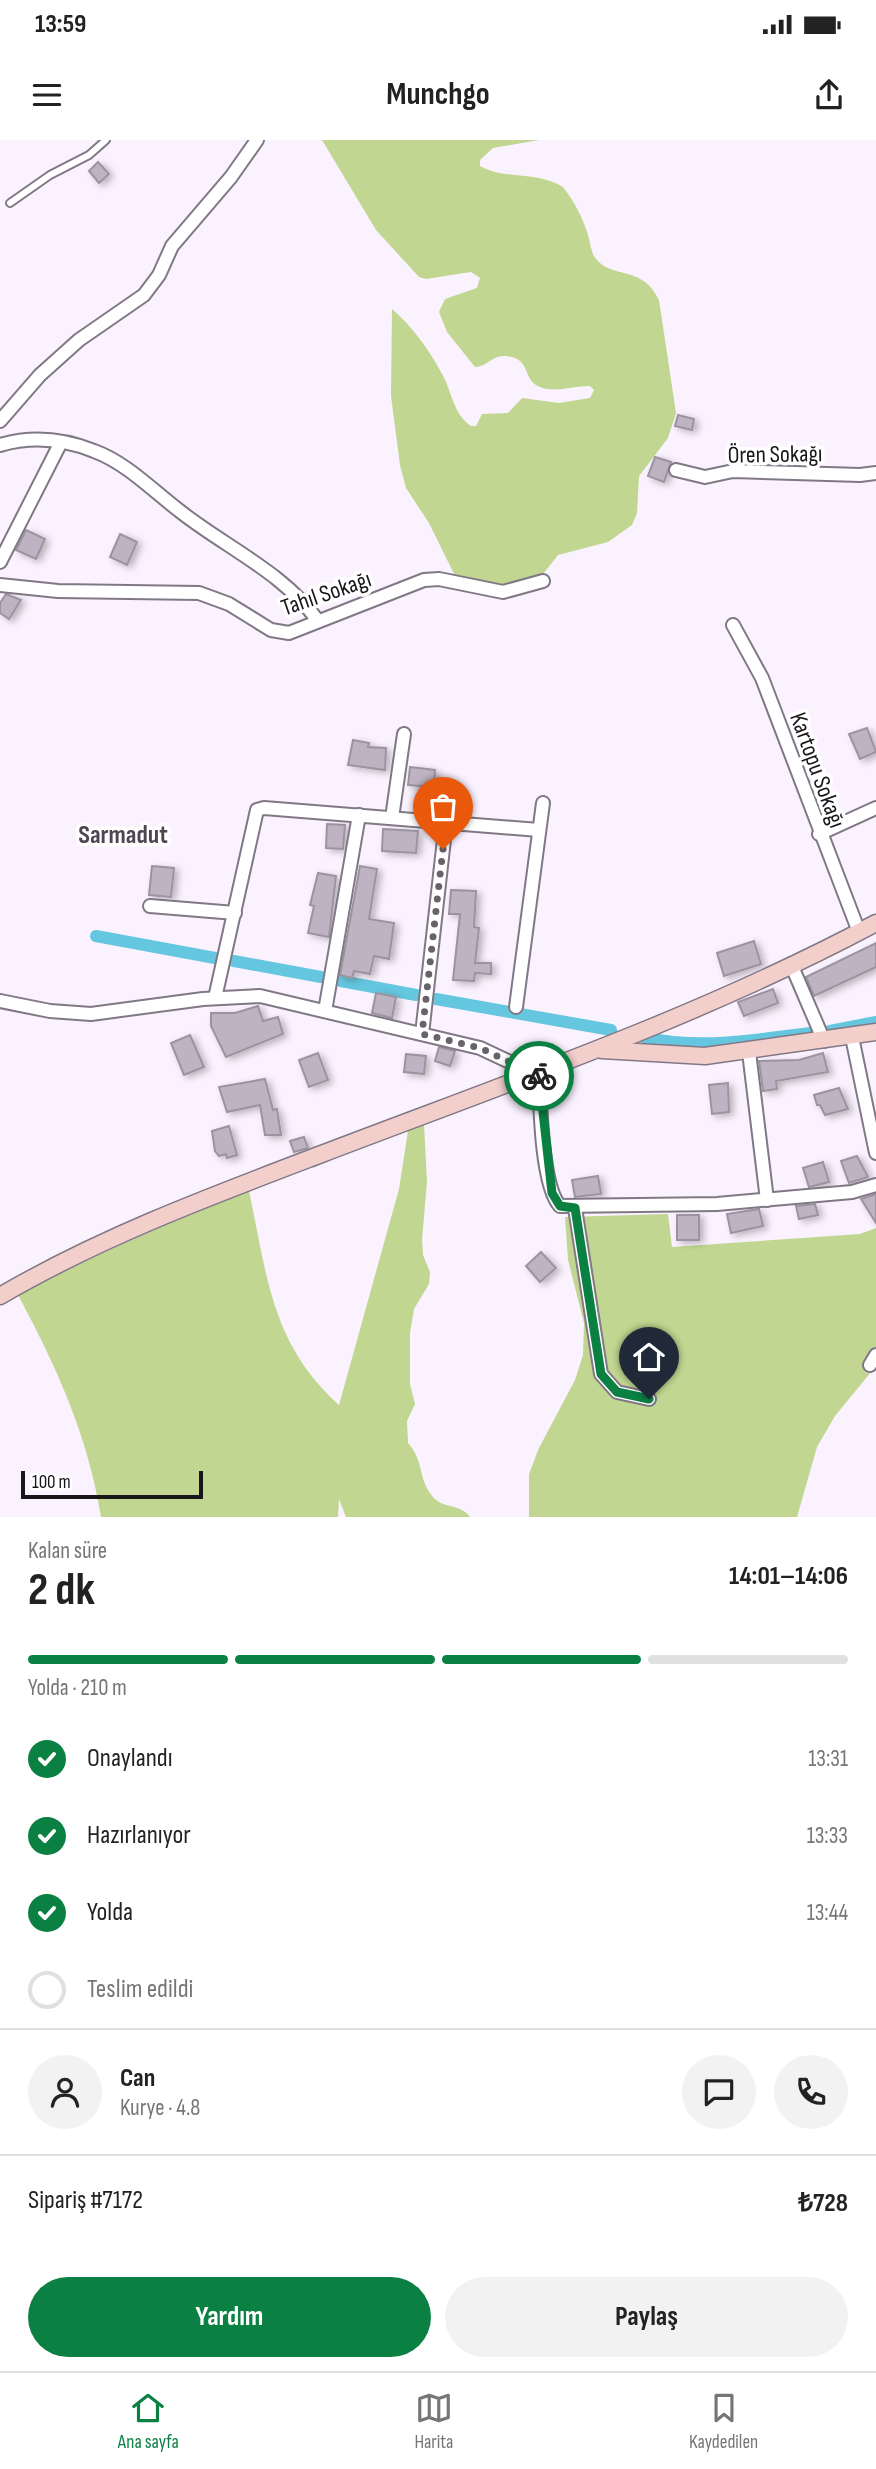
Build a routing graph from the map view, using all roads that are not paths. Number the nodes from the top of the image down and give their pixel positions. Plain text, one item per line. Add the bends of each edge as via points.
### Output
1 (106, 140) edge
2 (257, 140) edge
3 (10, 203) dead end
4 (0, 421) edge
5 (61, 442) junction
6 (0, 445) edge
7 (676, 470) dead end
8 (876, 473) edge
9 (0, 562) edge
10 (543, 581) dead end
11 (0, 585) edge
12 (318, 621) junction
13 (733, 625) dead end
14 (404, 734) dead end
15 (543, 803) dead end
16 (876, 808) edge
17 (359, 816) junction
18 (392, 818) junction
19 (446, 822) junction
20 (539, 830) junction
21 (819, 834) junction
22 (150, 906) dead end
23 (235, 913) junction
24 (876, 923) edge
25 (859, 932) junction
26 (791, 964) junction
27 (215, 998) junction
28 (0, 1001) edge
29 (516, 1007) dead end
30 (326, 1011) junction
31 (876, 1032) edge
32 (422, 1034) junction
33 (852, 1037) junction
34 (824, 1041) junction
35 (600, 1050) junction
36 (749, 1052) junction
37 (536, 1072) junction
38 (876, 1153) edge
39 (876, 1185) edge
40 (766, 1200) junction
41 (575, 1208) junction
42 (0, 1296) edge
43 (649, 1399) dead end

1 - 3 lane
2 - 4 street via 172,246 144,295 79,340
5 - 6 street via 29,440
5 - 9 street
5 - 12 street via 122,465 282,584
7 - 8 street, Ören Sokağı via 705,477 733,471
10 - 12 street, Tahıl Sokağı via 503,592 424,580
11 - 12 street, Tahıl Sokağı via 58,592 199,593 281,633
13 - 21 street, Kartopu Sokağı via 762,678
14 - 18 street
15 - 20 street
16 - 21 street
17 - 18 street
17 - 23 street via 257,810
17 - 30 street
18 - 19 street
19 - 20 street
19 - 32 street
20 - 29 street
21 - 25 street, Kartopu Sokağı
22 - 23 street
23 - 27 street
24 - 25 main road
25 - 26 main road
26 - 34 street
26 - 35 main road
27 - 28 street via 91,1014
27 - 30 street via 260,996
30 - 32 street
31 - 33 main road
32 - 37 street via 480,1048
33 - 34 main road
33 - 38 street
34 - 36 main road
35 - 36 main road via 690,1056
35 - 37 main road
36 - 40 street
37 - 41 street via 552,1193 560,1206
37 - 42 main road via 219,1193 83,1251
39 - 40 street via 852,1192
40 - 41 street
41 - 43 street via 601,1374 617,1392

